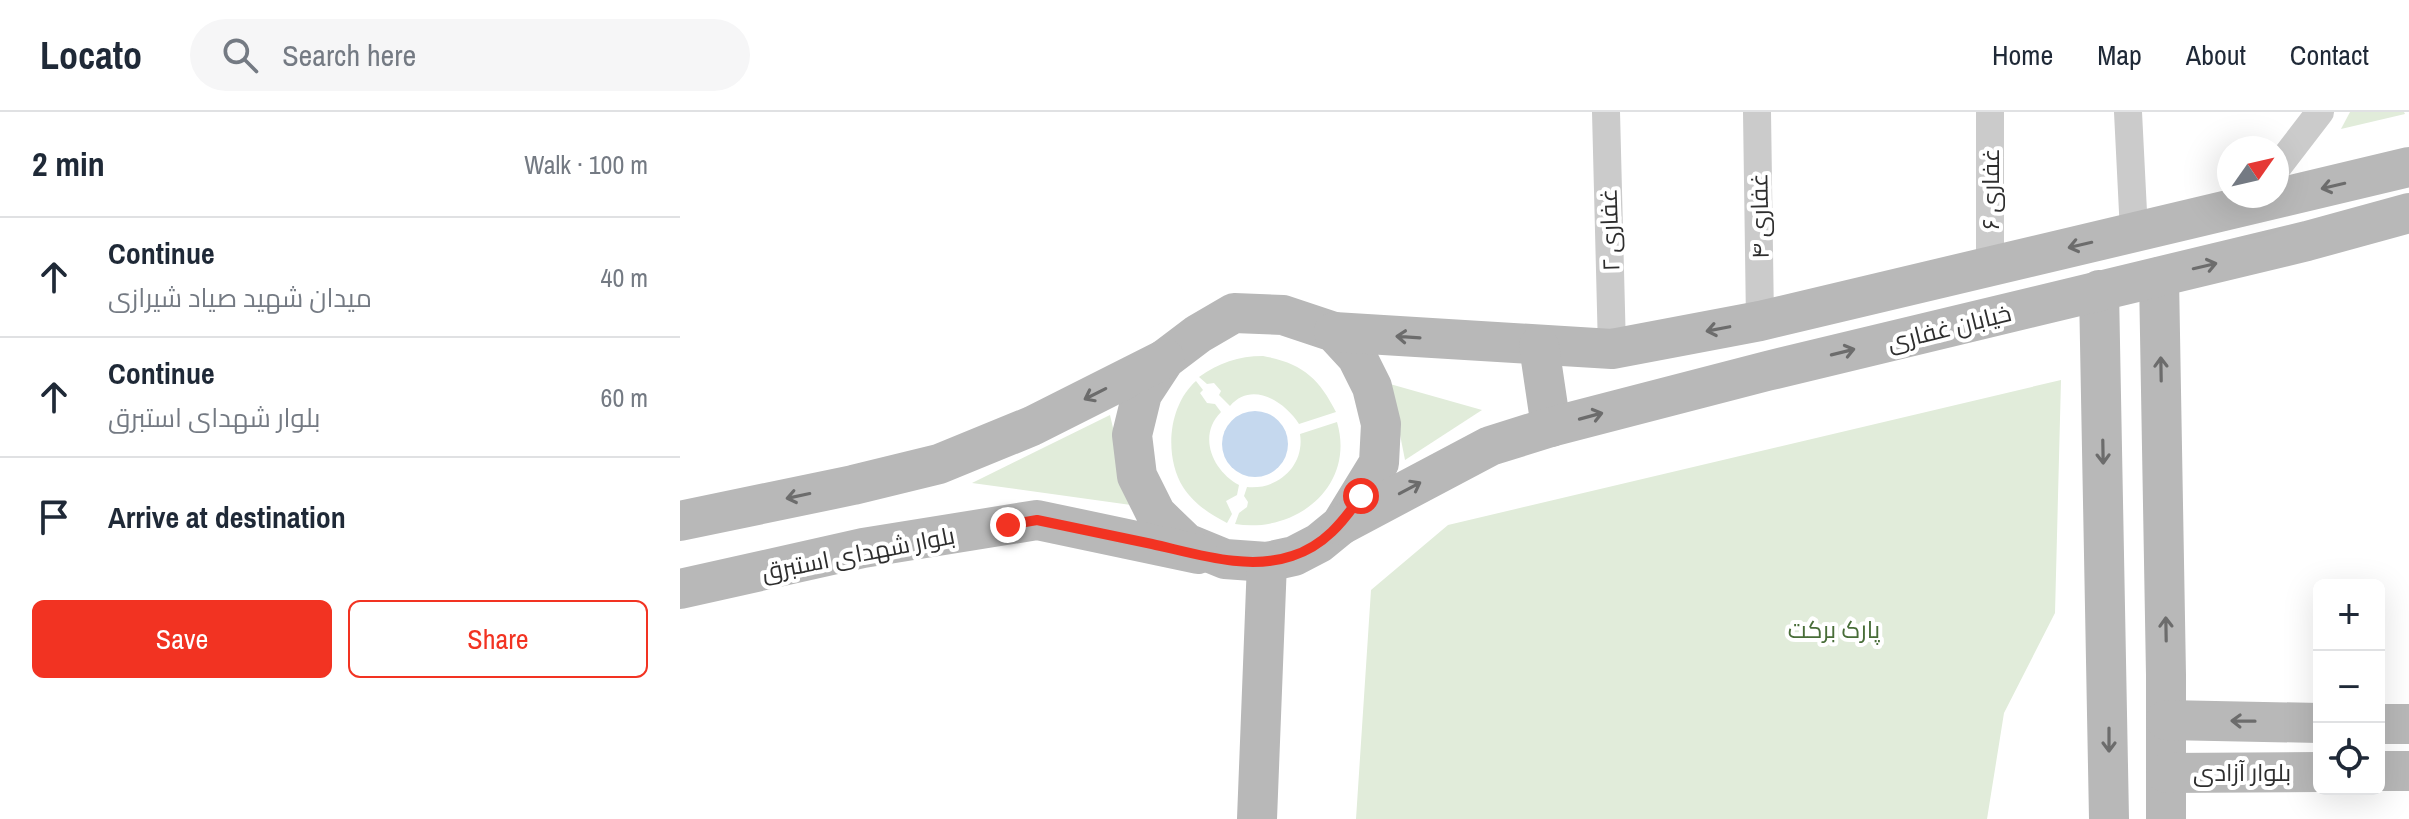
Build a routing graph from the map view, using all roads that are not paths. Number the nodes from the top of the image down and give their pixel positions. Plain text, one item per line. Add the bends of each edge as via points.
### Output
1 (1606, 112) edge
2 (1757, 112) edge
3 (1990, 112) edge
4 (2128, 112) edge
5 (2320, 112) edge
6 (2289, 152) edge
7 (2409, 167) edge
8 (2289, 193) edge
9 (2225, 208) edge
10 (2409, 213) edge
11 (2134, 232) junction
12 (1990, 266) junction
13 (2159, 277) junction
14 (2099, 290) junction
15 (1760, 321) junction
16 (1334, 332) junction
17 (1539, 346) junction
18 (1612, 349) junction
19 (1165, 359) junction
20 (1551, 427) junction
21 (853, 485) junction
22 (680, 521) edge
23 (1341, 525) junction
24 (863, 548) junction
25 (1225, 559) junction
26 (1267, 562) junction
27 (680, 589) edge
28 (2166, 675) junction
29 (2109, 678) junction
30 (2166, 720) junction
31 (2313, 723) edge
32 (2385, 724) edge
33 (2409, 724) edge
34 (2385, 771) edge
35 (2409, 771) edge
36 (2313, 772) edge
37 (2166, 773) junction
38 (1257, 819) edge
39 (2109, 819) edge
40 (2166, 819) edge

1 - 18 street, غفاری ۲
2 - 15 street, غفاری ۴
3 - 12 street, غفاری ۶
4 - 11 street
5 - 6 street
7 -> 8 street, خیابان غفاری
9 - 11 street, خیابان غفاری
13 -> 10 street, خیابان غفاری
11 -> 12 street, خیابان غفاری
12 - 15 street, خیابان غفاری
13 - 14 street, خیابان غفاری
28 -> 13 street
20 -> 14 street, خیابان غفاری
14 -> 29 street
15 -> 18 street, خیابان غفاری
17 -> 16 street, خیابان غفاری
16 - 19 street via 1283,315 1234,313
16 - 23 street via 1357,357 1372,387 1381,424 1379,463
17 - 18 street, خیابان غفاری
17 - 20 street
19 -> 21 street via 1032,426 952,459
19 - 25 street via 1142,394 1132,435 1137,476 1156,514 1186,543
23 -> 20 street, خیابان غفاری via 1490,446
21 -> 22 street
21 - 24 street
23 - 26 street via 1294,556
24 - 25 street, بلوار شهدای استبرق via 1037,520
24 - 27 street, بلوار شهدای استبرق
25 - 26 street
26 - 38 street
28 - 29 street
28 - 30 street
29 -> 39 street
31 -> 30 street, بلوار آزادی
30 - 37 street
32 - 33 street
34 - 35 street
36 - 37 street, بلوار آزادی
37 - 40 street

